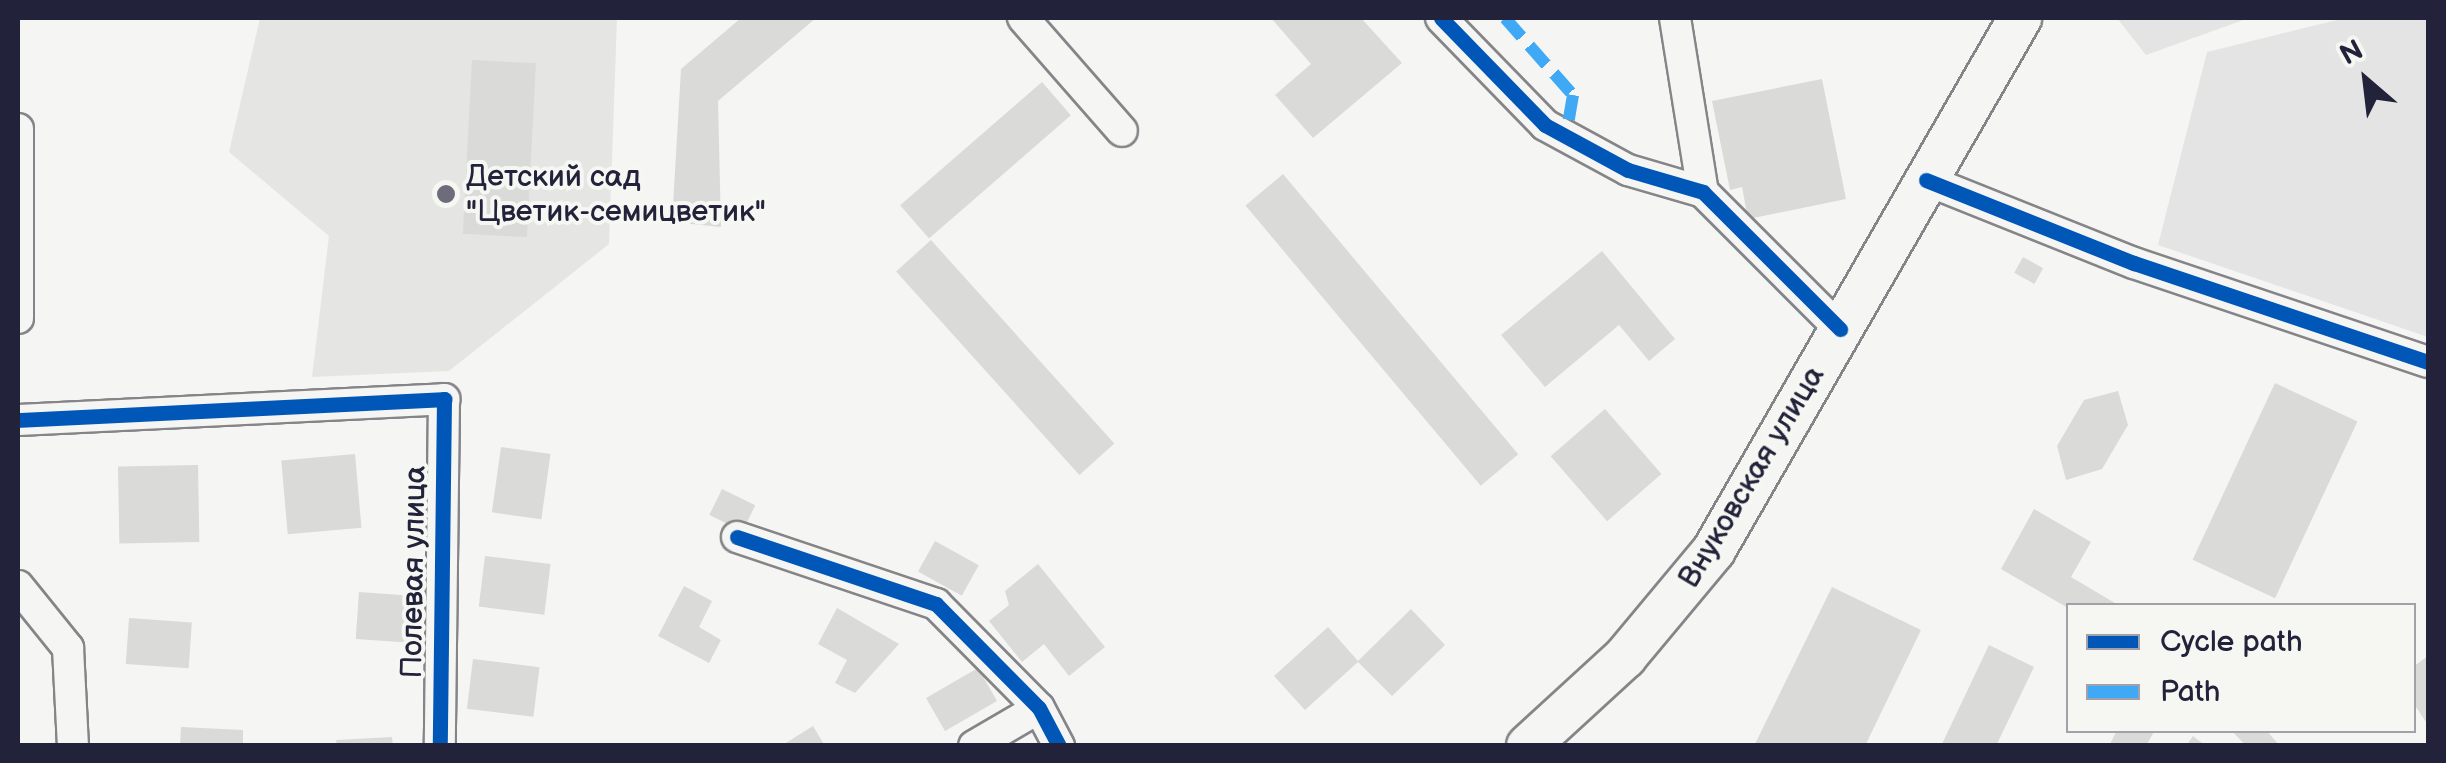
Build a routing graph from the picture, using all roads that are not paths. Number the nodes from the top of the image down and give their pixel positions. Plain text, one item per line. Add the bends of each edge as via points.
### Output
1 (1023, 18) edge
2 (1441, 18) edge
3 (1675, 18) edge
4 (2020, 18) edge
5 (18, 129) edge
6 (1122, 131) dead end
7 (1926, 180) junction
8 (1703, 192) junction
9 (18, 318) edge
10 (1840, 330) junction
11 (2428, 362) edge
12 (18, 420) edge
13 (737, 537) dead end
14 (18, 586) edge
15 (1039, 708) junction
16 (73, 746) edge
17 (440, 746) edge
18 (974, 746) edge
19 (1059, 746) edge
20 (1528, 746) edge

1 - 6 street
2 - 8 street via 1545,125 1628,170
3 - 8 street
4 - 7 main road, Внуковская улица
5 - 9 street
7 - 10 main road, Внуковская улица
7 - 11 street via 2134,263
8 - 10 street
10 - 20 main road, Внуковская улица via 1679,598
12 - 17 street, Полевая улица via 444,399
13 - 15 street via 936,604
14 - 16 street via 68,648
15 - 18 street
15 - 19 street

